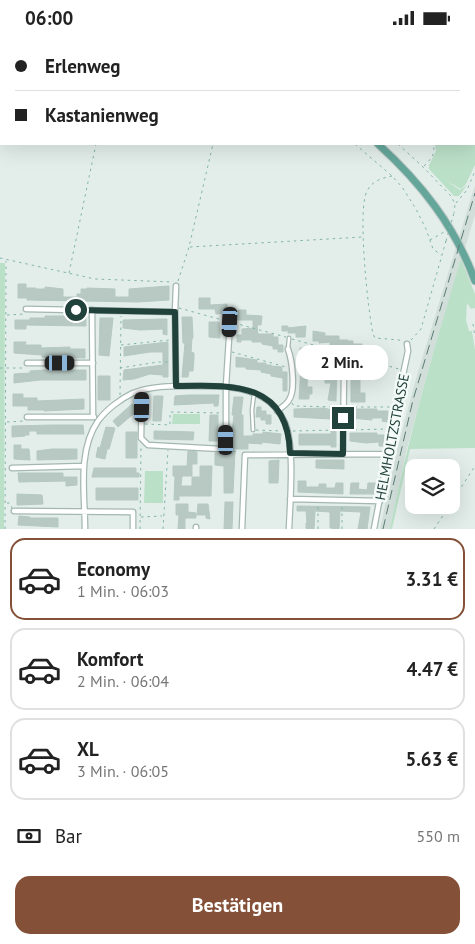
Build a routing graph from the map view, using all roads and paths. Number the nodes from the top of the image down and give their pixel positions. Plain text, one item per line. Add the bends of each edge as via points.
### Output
1 (96, 145) edge
2 (213, 145) edge
3 (356, 145) edge
4 (379, 145) edge
5 (399, 145) edge
6 (433, 145) edge
7 (423, 167) junction
8 (475, 171) edge
9 (392, 176) junction
10 (455, 204) junction
11 (444, 231) dead end
12 (363, 237) junction
13 (430, 240) junction
14 (189, 247) junction
15 (442, 255) junction
16 (0, 259) edge
17 (6, 260) junction
18 (69, 274) junction
19 (475, 281) edge
20 (176, 286) junction
21 (26, 309) joint
22 (92, 310) junction
23 (122, 311) junction
24 (175, 312) junction
25 (6, 315) junction
26 (230, 322) dead end
27 (473, 324) dead end
28 (475, 337) edge
29 (289, 338) dead end
30 (175, 340) junction
31 (407, 344) junction
32 (121, 345) junction
33 (288, 349) joint
34 (229, 351) junction
35 (349, 355) dead end
36 (27, 363) joint
37 (92, 363) junction
38 (176, 363) junction
39 (347, 363) joint
40 (120, 368) junction
41 (0, 369) edge
42 (6, 369) junction
43 (292, 369) junction
44 (176, 386) junction
45 (226, 386) junction
46 (142, 390) junction
47 (254, 393) junction
48 (120, 401) junction
49 (277, 411) junction
50 (226, 413) junction
51 (93, 415) junction
52 (27, 417) joint
53 (98, 421) junction
54 (6, 422) junction
55 (142, 424) junction
56 (253, 429) joint
57 (394, 429) junction
58 (343, 430) junction
59 (288, 431) junction
60 (141, 438) junction
61 (168, 446) junction
62 (221, 449) junction
63 (290, 453) junction
64 (343, 454) junction
65 (389, 454) junction
66 (245, 455) junction
67 (6, 461) junction
68 (84, 466) junction
69 (475, 466) edge
70 (12, 468) joint
71 (460, 489) edge
72 (290, 499) junction
73 (318, 500) junction
74 (342, 501) junction
75 (380, 501) junction
76 (5, 503) junction
77 (14, 511) joint
78 (85, 512) junction
79 (444, 514) edge
80 (163, 516) junction
81 (140, 517) junction
82 (6, 529) edge
83 (85, 529) edge
84 (133, 529) edge
85 (140, 529) edge
86 (163, 529) edge
87 (242, 529) edge
88 (289, 529) edge
89 (318, 529) edge
90 (342, 529) edge
91 (374, 529) edge
92 (434, 529) edge

1 - 18 path
2 - 14 path
3 - 9 path
4 - 19 main road via 431,199 456,238
5 - 7 path
6 - 7 path via 432,158
7 - 10 path
8 - 10 path via 463,197
9 - 12 path via 381,178 366,192
9 - 13 path via 416,209
10 - 15 path, bridge
11 - 13 path
12 - 14 path
12 - 31 path via 373,334 375,338
13 - 15 path via 433,249
14 - 20 path
15 - 31 path via 421,329
16 - 17 path
17 - 18 path
17 - 25 path
18 - 20 path via 95,279 173,282
20 - 24 street
21 - 22 street
21 - 25 path via 24,315
22 - 23 street
22 - 37 street
23 - 24 street
23 - 32 path
24 - 30 street
25 - 42 path
26 - 34 street
27 - 28 path
29 - 33 lane
30 - 32 path
30 - 38 street
31 - 57 street, HELMHOLTZSTRASSE
32 - 40 path
33 - 43 street
34 - 43 path
34 - 45 street
35 - 39 lane
36 - 37 street
36 - 42 path via 24,369
37 - 51 street
38 - 40 path via 158,362
38 - 44 street
39 - 58 street
40 - 48 path
41 - 42 path
42 - 54 path
43 - 49 street via 292,393 289,401
44 - 45 street
44 - 46 street
45 - 47 street
45 - 50 street
46 - 48 street
46 - 55 street
47 - 49 street
47 - 56 lane
48 - 53 street
49 - 59 street
50 - 55 path via 170,412 170,425
50 - 62 street via 226,440
51 - 52 street
51 - 53 street
52 - 54 path via 24,422
53 - 68 street
54 - 67 path
55 - 60 street
56 - 59 path
57 - 58 path
57 - 65 street, HELMHOLTZSTRASSE
58 - 59 path
58 - 64 street
59 - 63 street
60 - 61 street via 148,445
60 - 81 path
61 - 62 street
61 - 80 path
62 - 66 path
63 - 64 street
63 - 66 street
63 - 72 street
64 - 65 street
65 - 75 street, HELMHOLTZSTRASSE
66 - 87 street
67 - 70 path
67 - 76 path
68 - 70 street
68 - 78 street
69 - 71 path
72 - 73 street
72 - 88 street
73 - 74 street
73 - 89 path
74 - 75 street
74 - 90 path
75 - 91 street, HELMHOLTZSTRASSE
76 - 77 path via 10,503
76 - 82 path
77 - 78 street
78 - 83 street
78 - 84 street via 133,512
79 - 92 path
80 - 81 path
80 - 86 path
81 - 85 path

